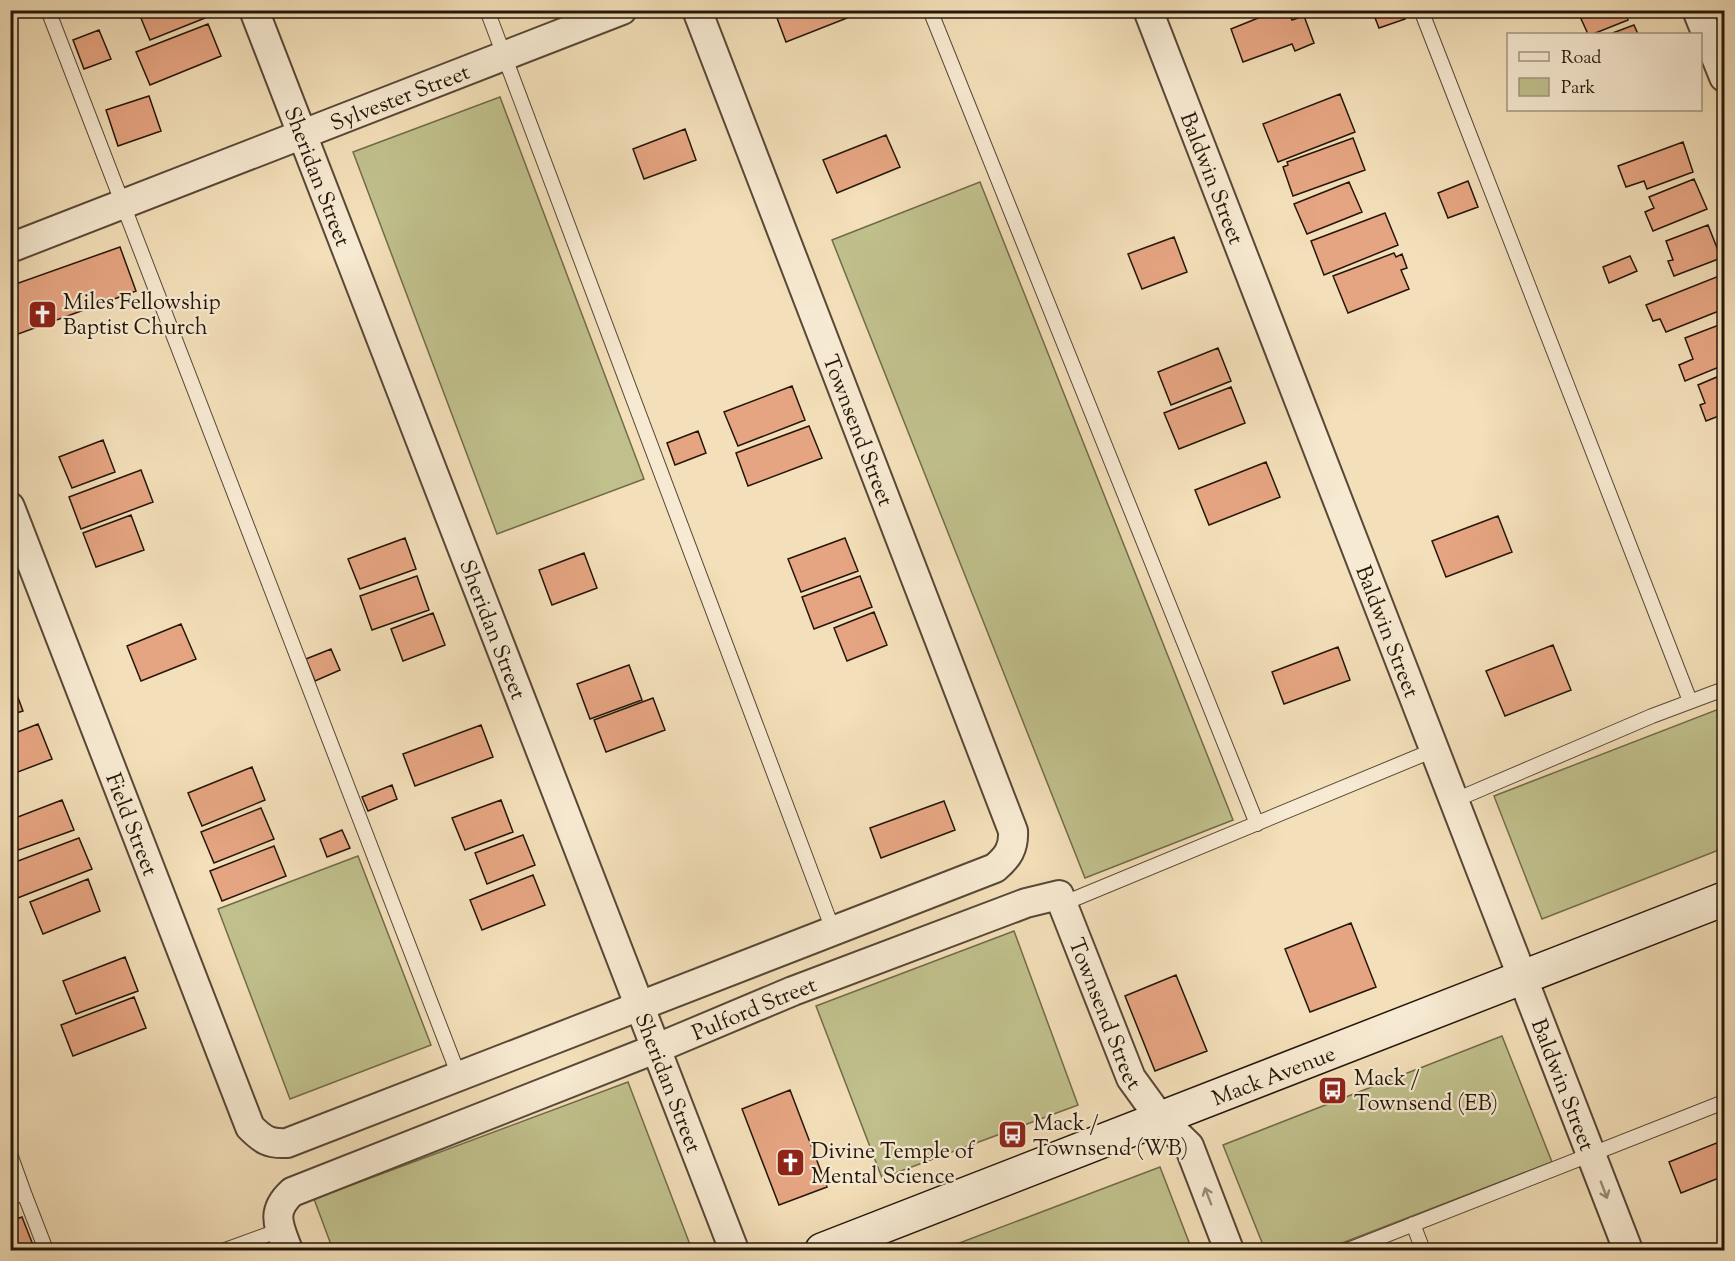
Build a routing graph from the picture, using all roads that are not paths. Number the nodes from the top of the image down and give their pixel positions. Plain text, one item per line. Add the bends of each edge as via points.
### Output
1 (48, 10) edge
2 (254, 10) edge
3 (487, 10) edge
4 (622, 10) edge
5 (697, 10) edge
6 (930, 10) edge
7 (1149, 10) edge
8 (1420, 10) edge
9 (1697, 10) edge
10 (505, 56) junction
11 (1725, 77) edge
12 (302, 135) junction
13 (123, 205) junction
14 (10, 248) edge
15 (10, 507) edge
16 (1725, 689) edge
17 (1690, 701) junction
18 (1434, 750) junction
19 (1453, 801) junction
20 (1257, 824) junction
21 (1011, 851) joint
22 (1725, 898) edge
23 (1060, 899) junction
24 (833, 930) junction
25 (1522, 979) junction
26 (638, 1006) junction
27 (655, 1049) junction
28 (459, 1076) junction
29 (1725, 1102) edge
30 (1160, 1118) junction
31 (261, 1138) joint
32 (10, 1154) edge
33 (1590, 1154) junction
34 (17, 1196) edge
35 (1413, 1224) junction
36 (284, 1240) edge
37 (822, 1250) edge
38 (46, 1251) edge
39 (225, 1251) edge
40 (734, 1251) edge
41 (1229, 1251) edge
42 (1348, 1251) edge
43 (1423, 1251) edge
44 (1628, 1251) edge

1 - 13 lane
2 - 12 street, Sheridan Street
3 - 10 lane
4 - 10 street, Sylvester Street
5 - 21 street, Townsend Street via 1013,831
6 - 20 lane
7 - 18 street, Baldwin Street
8 - 17 lane
9 - 11 street
10 - 12 street, Sylvester Street
10 - 24 lane
12 - 13 street, Sylvester Street
12 - 26 street, Sheridan Street
13 - 14 street, Sylvester Street
13 - 28 lane
15 - 31 street, Field Street via 250,1127
16 - 17 lane
17 - 19 lane
18 - 19 street, Baldwin Street
18 - 20 lane
19 - 25 street, Baldwin Street
20 - 23 lane
21 - 24 street, Pulford Street via 995,868
22 - 25 main road, Mack Avenue
23 - 27 street, Pulford Street via 1018,906 793,991
23 - 30 street, Townsend Street via 1131,1078
24 - 26 street, Pulford Street
25 - 30 main road, Mack Avenue
25 - 33 street, Baldwin Street
26 - 27 street, Sheridan Street
26 - 28 street, Pulford Street
27 - 36 street, Pulford Street via 292,1192 279,1209
27 - 40 street, Sheridan Street
28 - 31 street, Pulford Street via 287,1143 274,1144
29 - 33 lane
30 - 37 main road, Mack Avenue
41 -> 30 street, Townsend Street via 1189,1146
32 - 34 lane
33 - 35 lane
33 -> 44 street, Baldwin Street
34 - 38 lane
35 - 42 lane
35 - 43 lane
36 - 39 lane

